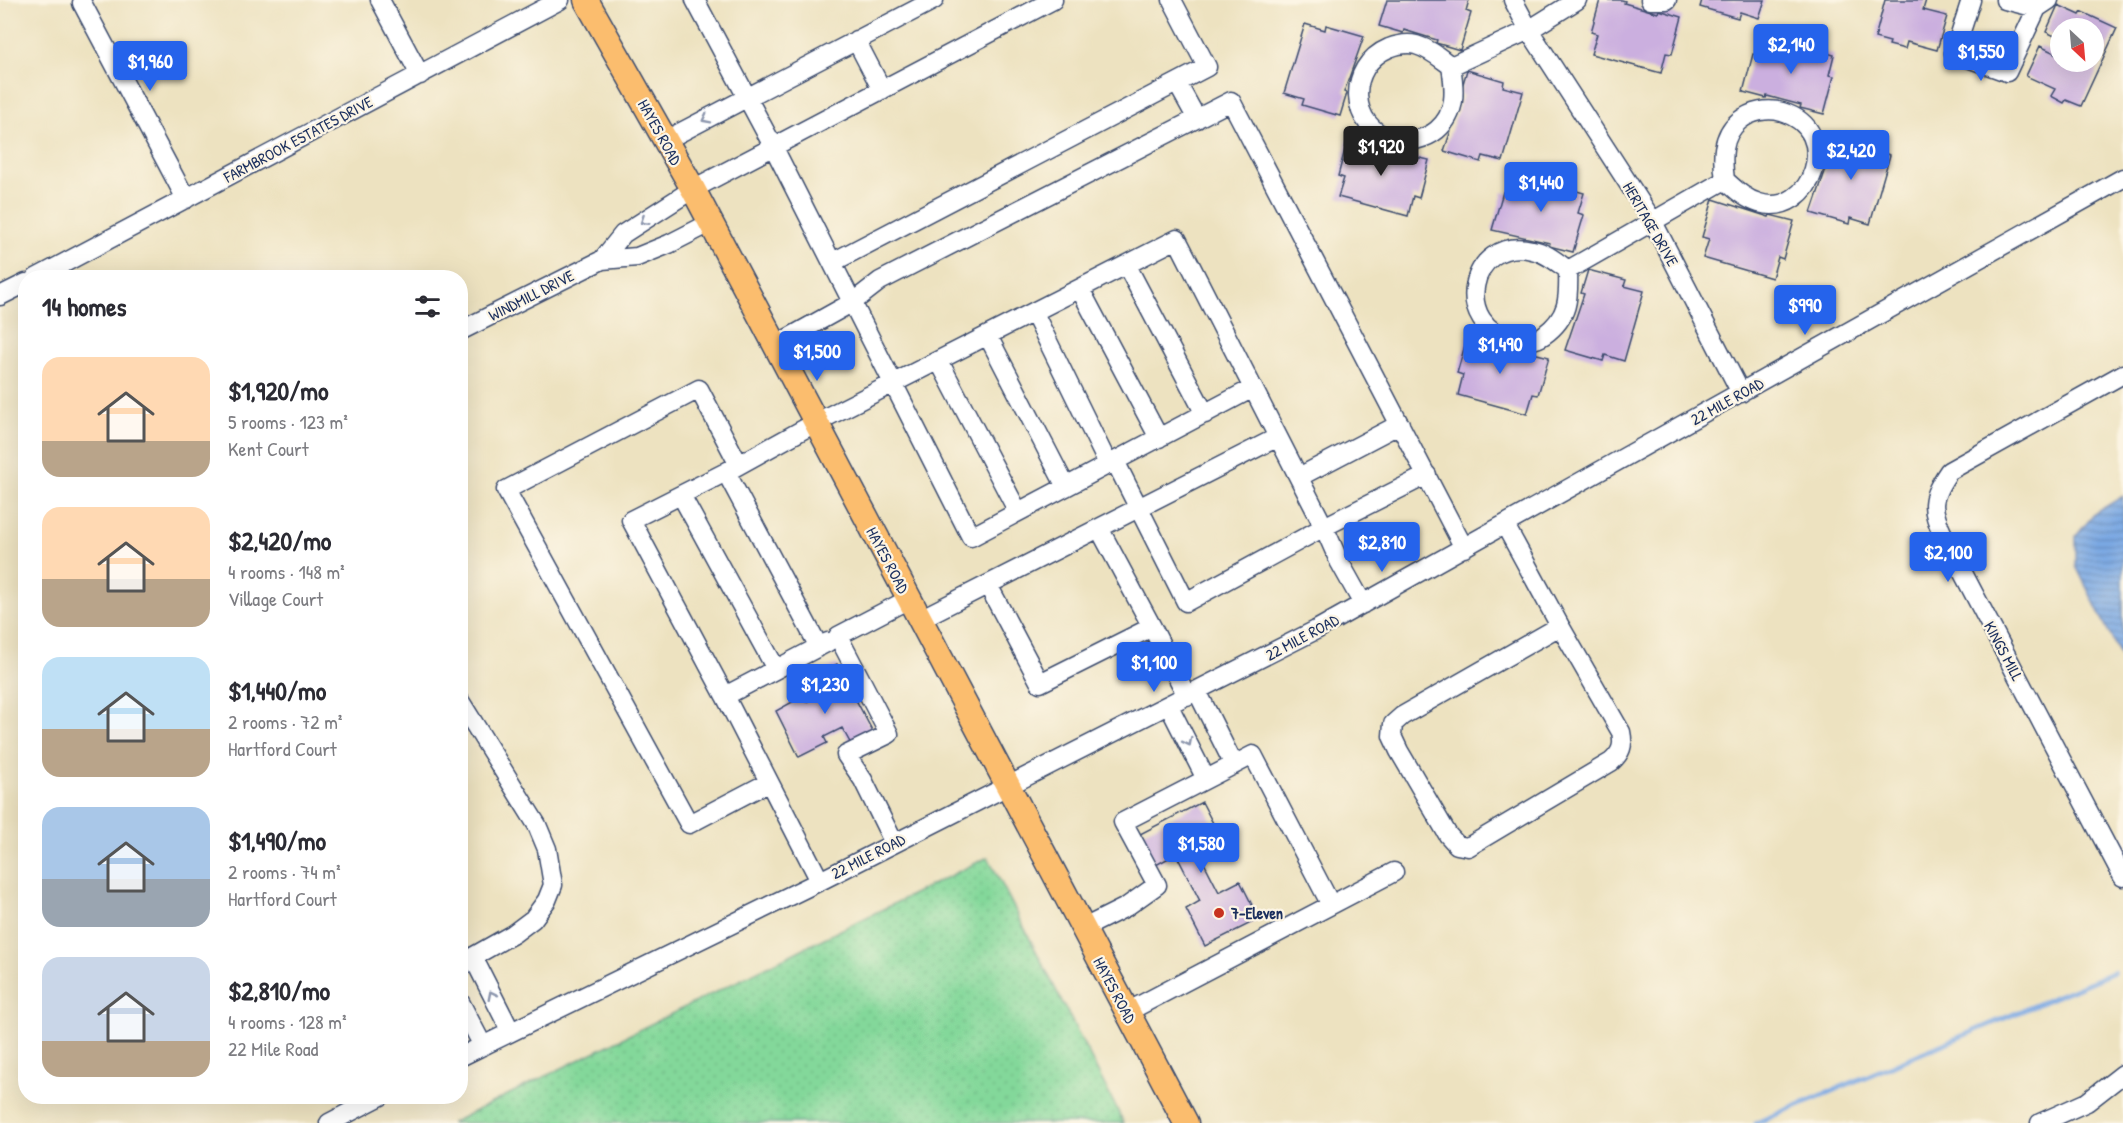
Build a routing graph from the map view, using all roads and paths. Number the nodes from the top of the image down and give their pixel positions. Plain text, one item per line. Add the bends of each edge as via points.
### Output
1 (380, 0) edge
2 (560, 0) edge
3 (586, 0) edge
4 (695, 0) edge
5 (934, 0) edge
6 (1053, 0) edge
7 (1172, 0) edge
8 (1513, 0) edge
9 (1577, 0) edge
10 (1650, 0) edge
11 (1667, 0) edge
12 (1971, 0) edge
13 (2005, 0) edge
14 (82, 3) dead end
15 (2043, 4) edge
16 (1529, 30) junction
17 (856, 40) junction
18 (1451, 66) junction
19 (420, 75) junction
20 (1177, 83) junction
21 (882, 90) junction
22 (748, 98) junction
23 (1197, 119) junction
24 (664, 141) junction
25 (773, 146) junction
26 (2123, 178) edge
27 (1725, 180) junction
28 (693, 189) junction
29 (186, 199) junction
30 (1652, 220) junction
31 (710, 223) junction
32 (602, 260) junction
33 (833, 262) junction
34 (1127, 266) junction
35 (51, 270) edge
36 (1568, 270) junction
37 (18, 287) edge
38 (1080, 289) junction
39 (0, 296) edge
40 (853, 302) junction
41 (1034, 313) junction
42 (468, 327) edge
43 (988, 336) junction
44 (774, 346) junction
45 (939, 361) junction
46 (2123, 374) edge
47 (893, 384) junction
48 (1253, 388) junction
49 (1741, 393) junction
50 (1205, 414) junction
51 (815, 423) junction
52 (1400, 424) junction
53 (1278, 437) junction
54 (1159, 438) junction
55 (1112, 463) junction
56 (732, 468) junction
57 (1427, 475) junction
58 (1299, 477) junction
59 (1066, 487) junction
60 (681, 495) junction
61 (1138, 507) junction
62 (1018, 512) junction
63 (1505, 525) junction
64 (1324, 527) junction
65 (1099, 528) junction
66 (1464, 548) junction
67 (988, 585) junction
68 (1363, 604) junction
69 (914, 609) junction
70 (1560, 626) junction
71 (1152, 627) junction
72 (838, 636) junction
73 (819, 647) junction
74 (776, 669) junction
75 (1192, 694) junction
76 (725, 696) junction
77 (1169, 706) junction
78 (468, 714) edge
79 (1234, 765) junction
80 (1206, 779) junction
81 (769, 782) junction
82 (1007, 787) junction
83 (894, 843) junction
84 (1394, 872) dead end
85 (2123, 878) edge
86 (820, 881) junction
87 (1331, 906) junction
88 (1082, 929) junction
89 (468, 960) edge
90 (468, 963) edge
91 (1127, 1012) junction
92 (468, 1017) edge
93 (512, 1032) junction
94 (483, 1046) junction
95 (468, 1053) edge
96 (2123, 1074) edge
97 (365, 1104) edge
98 (328, 1123) edge
99 (1186, 1123) edge
100 (2040, 1123) edge

1 - 19 street
2 - 19 street, FARMBROOK ESTATES DRIVE
3 - 24 main road, HAYES ROAD
4 - 22 street
5 - 17 street
6 - 21 street, WINDMILL DRIVE
7 - 20 street via 1207,67
8 - 16 street, HERITAGE DRIVE
9 - 16 street
10 - 11 street
12 - 15 street via 1954,53 2007,72
13 - 15 street
14 - 29 street
16 - 18 street
16 - 30 street, HERITAGE DRIVE
17 - 21 street
17 - 22 street
18 - 18 street via 1415,45 1396,45 1378,52 1365,66 1358,83 1359,109 1368,124 1385,138 1404,142 1430,136 1444,123 1454,102
19 - 29 street, FARMBROOK ESTATES DRIVE
20 - 23 street
20 - 33 street
21 - 25 street, WINDMILL DRIVE
22 -> 24 street
22 - 25 street
23 - 40 street via 880,281
23 - 52 street via 1231,101
24 - 28 main road, HAYES ROAD
25 - 28 street, WINDMILL DRIVE
25 - 33 street
26 - 49 street, 22 MILE ROAD
27 - 27 street via 1760,203 1791,199 1805,188 1815,172 1817,149 1813,136 1792,115 1774,110 1752,113 1738,122 1727,137 1722,160
27 - 30 street
28 - 31 main road, HAYES ROAD
28 -> 32 street, WINDMILL DRIVE via 624,234
29 - 35 street, FARMBROOK ESTATES DRIVE
30 - 36 street
30 - 49 street, HERITAGE DRIVE
31 - 32 street, WINDMILL DRIVE via 637,257
31 - 44 main road, HAYES ROAD
32 - 42 street, WINDMILL DRIVE
33 - 40 street
34 - 38 street
34 - 48 street via 1177,240
34 - 50 street
36 - 36 street via 1533,250 1510,248 1494,255 1475,281 1474,303 1483,323 1502,338 1524,342 1540,338 1556,326 1565,311
37 - 39 street
38 - 41 street
38 - 54 street
40 - 44 street
40 - 47 street
41 - 43 street
41 - 55 street
43 - 45 street
43 - 59 street
44 - 51 main road, HAYES ROAD
45 - 47 street
45 - 62 street
46 - 85 street, KINGS MILL via 1949,471 1937,489 1933,513
47 - 51 street
47 - 62 street via 971,537
48 - 50 street
48 - 53 street
49 - 63 street, 22 MILE ROAD
50 - 54 street
51 - 56 street
51 - 69 main road, HAYES ROAD
52 - 57 street
52 - 58 street
53 - 58 street
53 - 61 street
54 - 55 street
55 - 59 street
55 - 61 street
56 - 60 street
56 - 73 street
56 - 81 street via 699,389 506,490 689,824
57 - 64 street
57 - 66 street
58 - 64 street
59 - 62 street
60 - 74 street
60 - 76 street via 631,520
61 - 64 street via 1186,602
61 - 65 street
63 - 66 street, 22 MILE ROAD
63 - 70 street
64 - 68 street
65 - 67 street
65 - 71 street
66 - 68 street, 22 MILE ROAD
67 - 69 street
67 - 71 street via 1040,683
68 - 75 street, 22 MILE ROAD
69 - 72 street
69 - 82 main road, HAYES ROAD
70 - 70 street via 1621,732 1624,743 1620,754 1468,847 1457,845 1399,751 1392,736 1393,724
71 - 75 street
72 - 73 street
72 - 83 street via 889,734 846,755
73 - 74 street
74 - 76 street
75 - 77 street, 22 MILE ROAD
75 - 79 street
76 - 81 street
77 -> 80 street
77 - 82 street, 22 MILE ROAD
78 - 89 street via 537,825 547,849 553,885 533,919
79 - 80 street
79 - 87 street via 1253,755
80 - 88 street via 1123,822 1157,885 1126,907
81 - 86 street
82 - 83 street, 22 MILE ROAD
82 - 88 main road, HAYES ROAD
83 - 86 street, 22 MILE ROAD
84 - 87 street
86 - 93 street, 22 MILE ROAD
87 - 91 street
88 - 91 main road, HAYES ROAD
93 -> 90 street
91 - 99 main road, HAYES ROAD
92 - 94 street
93 - 94 street, 22 MILE ROAD
94 - 95 street, 22 MILE ROAD
96 - 100 street via 2087,1102
97 - 98 street

